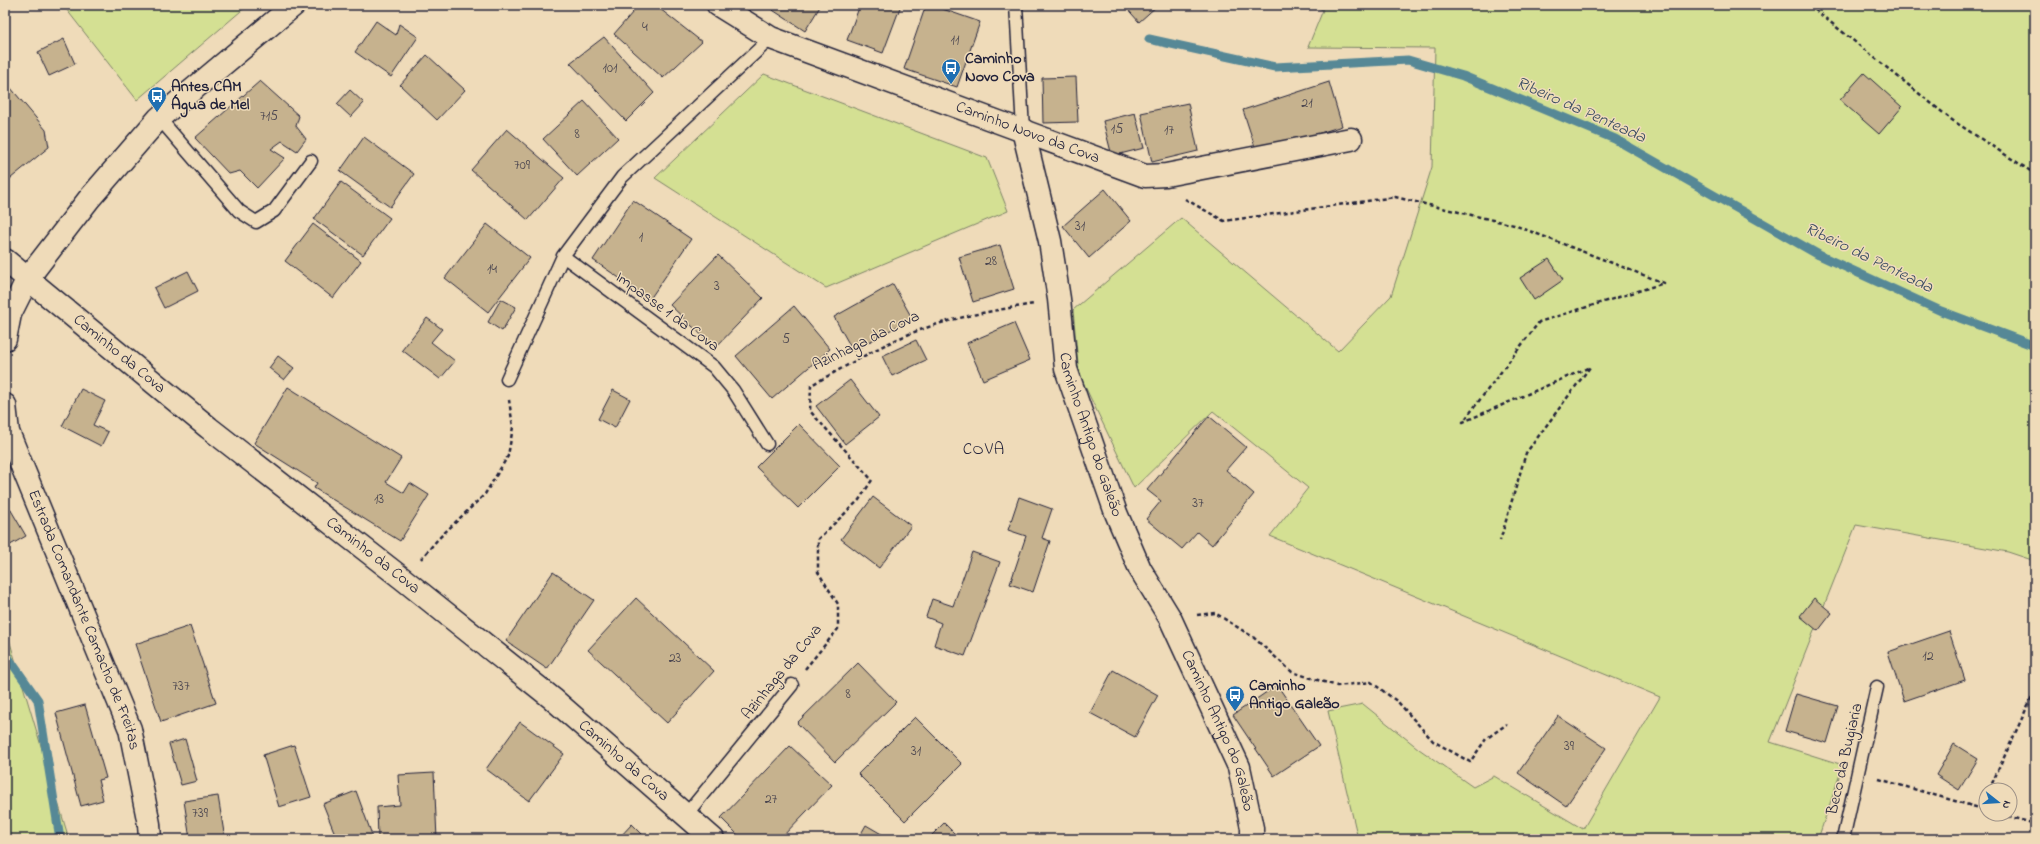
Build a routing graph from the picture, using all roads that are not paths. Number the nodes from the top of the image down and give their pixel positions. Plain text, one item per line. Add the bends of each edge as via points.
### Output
1 (294, 5) edge
2 (718, 5) edge
3 (1016, 5) edge
4 (771, 38) junction
5 (159, 118) junction
6 (1023, 130) junction
7 (1351, 139) dead end
8 (311, 161) dead end
9 (563, 256) junction
10 (5, 260) edge
11 (28, 278) junction
12 (5, 339) edge
13 (507, 379) road end
14 (5, 405) edge
15 (767, 444) dead end
16 (792, 685) road end
17 (1877, 687) dead end
18 (685, 816) junction
19 (150, 839) edge
20 (713, 839) edge
21 (1252, 839) edge
22 (1843, 839) edge

1 - 5 street
2 - 4 street, Caminho Novo da Cova
3 - 6 lane, Caminho Antigo do Galeão
4 - 6 street, Caminho Novo da Cova
4 - 9 lane via 622,177
5 - 8 lane via 239,211 256,222 274,211
5 - 11 street via 89,199
6 - 7 street, Caminho Novo da Cova via 1153,177
6 - 21 street, Caminho Antigo do Galeão via 1050,241 1060,299 1066,369 1116,513 1140,569 1170,618 1239,767
9 - 13 lane
9 - 15 lane, Impasse 1 da Cova via 714,367 733,390
10 - 11 street, Caminho da Cova
11 - 12 street via 10,314
11 - 18 street, Caminho da Cova via 209,428 553,699
14 - 19 street, Estrada Comandante Camacho de Freitas via 8,432 130,729
16 - 18 lane, Azinhaga da Cova
17 - 22 lane, Beco da Bugiaria
18 - 20 street, Caminho da Cova

